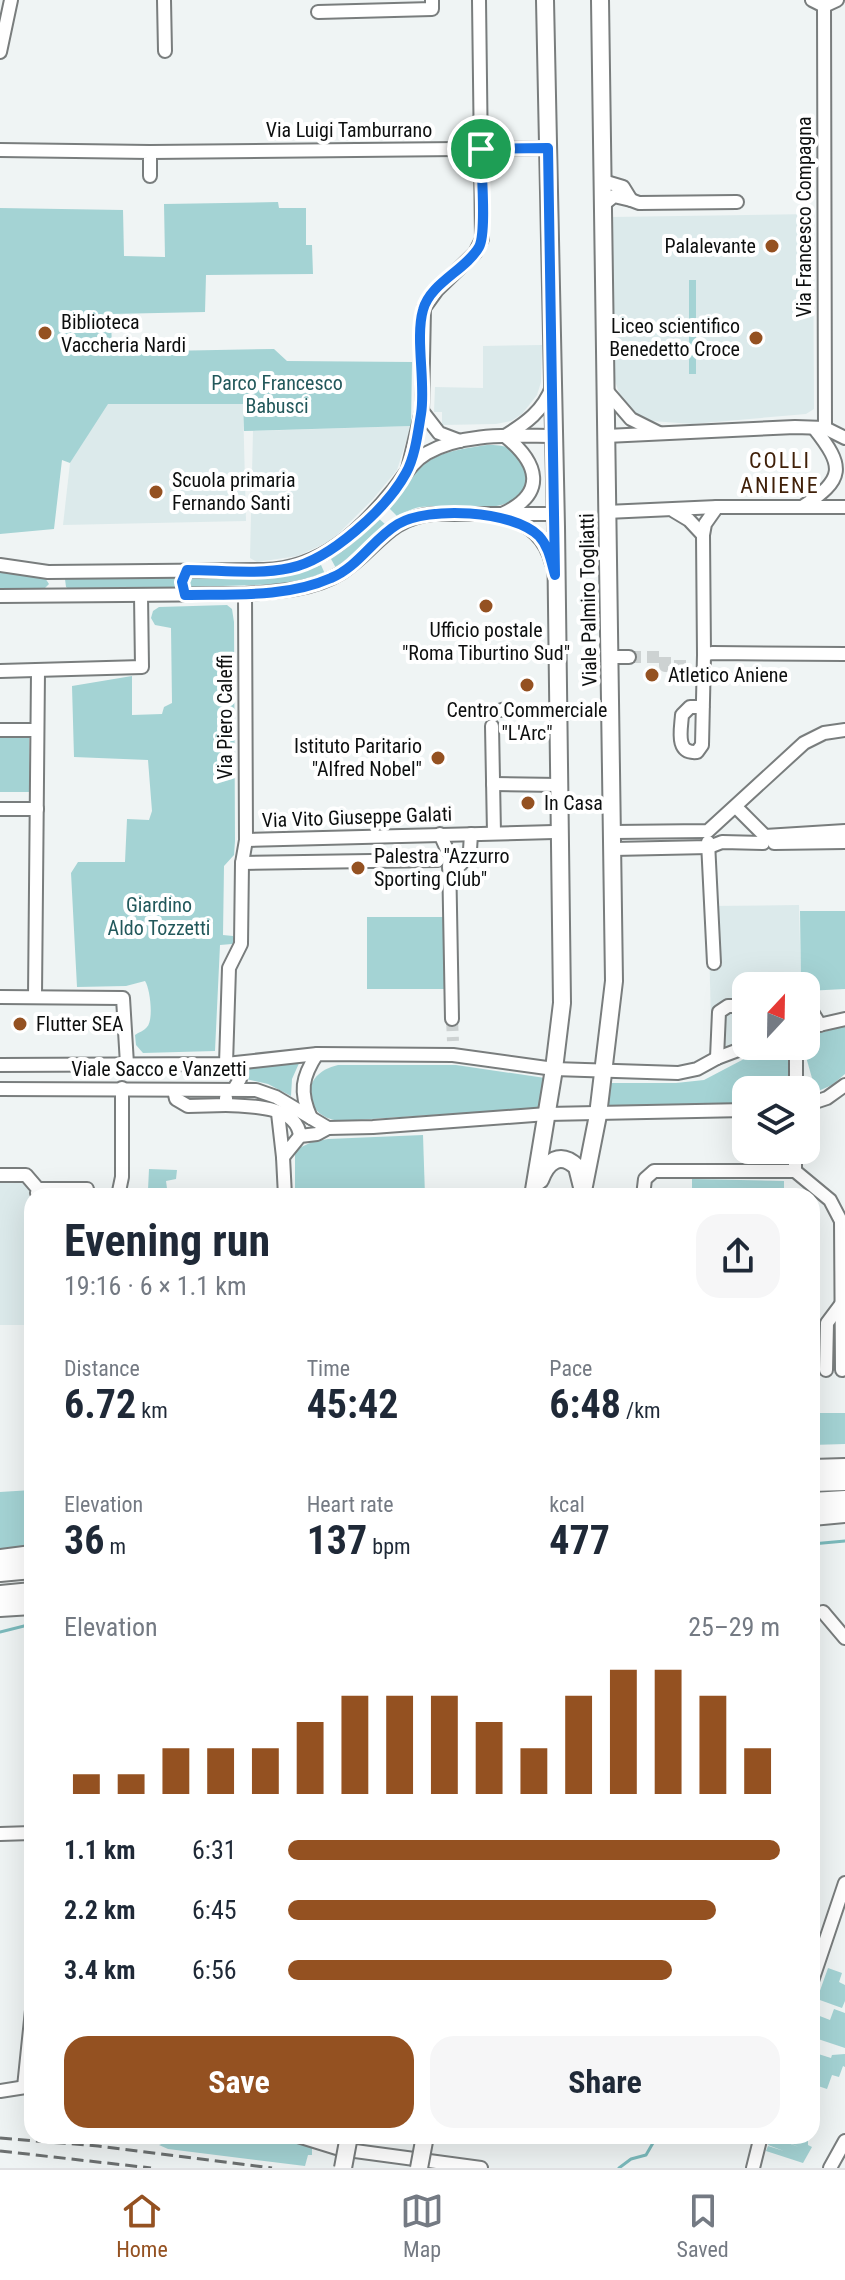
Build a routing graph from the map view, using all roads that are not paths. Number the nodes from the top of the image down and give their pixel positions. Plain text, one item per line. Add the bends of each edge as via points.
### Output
1 (11, 0) edge
2 (164, 0) edge
3 (432, 0) edge
4 (479, 0) edge
5 (545, 0) edge
6 (600, 0) edge
7 (812, 0) edge
8 (837, 0) edge
9 (824, 6) junction
10 (318, 12) dead end
11 (165, 51) dead end
12 (0, 52) edge
13 (548, 148) junction
14 (481, 149) junction
15 (0, 150) edge
16 (150, 152) junction
17 (150, 176) dead end
18 (603, 181) junction
19 (631, 200) junction
20 (737, 202) dead end
21 (604, 204) junction
22 (552, 387) junction
23 (605, 388) junction
24 (422, 411) junction
25 (820, 428) junction
26 (666, 435) junction
27 (505, 436) junction
28 (554, 436) junction
29 (606, 436) junction
30 (845, 438) edge
31 (460, 441) junction
32 (407, 472) junction
33 (379, 506) junction
34 (717, 507) junction
35 (802, 507) junction
36 (845, 507) edge
37 (671, 510) junction
38 (606, 512) junction
39 (556, 514) junction
40 (499, 516) junction
41 (399, 523) junction
42 (703, 535) junction
43 (320, 558) junction
44 (0, 565) edge
45 (187, 570) junction
46 (48, 572) junction
47 (555, 575) junction
48 (331, 578) junction
49 (245, 594) junction
50 (141, 595) junction
51 (185, 595) junction
52 (0, 596) edge
53 (49, 596) junction
54 (845, 654) edge
55 (610, 657) junction
56 (629, 657) tunnel mouth
57 (699, 663) junction
58 (0, 671) edge
59 (38, 671) junction
60 (703, 707) dead end
61 (492, 726) dead end
62 (0, 730) edge
63 (37, 730) junction
64 (845, 730) edge
65 (493, 784) junction
66 (559, 785) junction
67 (736, 807) junction
68 (0, 809) edge
69 (37, 809) junction
70 (708, 831) junction
71 (845, 831) edge
72 (554, 832) dead end
73 (494, 833) junction
74 (440, 834) junction
75 (471, 834) junction
76 (246, 840) junction
77 (613, 840) junction
78 (764, 840) junction
79 (845, 842) edge
80 (709, 847) junction
81 (242, 863) junction
82 (443, 864) junction
83 (714, 963) dead end
84 (35, 996) junction
85 (0, 997) edge
86 (732, 1006) edge
87 (452, 1019) tunnel mouth
88 (845, 1019) edge
89 (820, 1025) edge
90 (453, 1041) tunnel mouth
91 (732, 1052) edge
92 (317, 1054) junction
93 (453, 1055) junction
94 (717, 1058) junction
95 (232, 1063) junction
96 (127, 1064) junction
97 (0, 1065) edge
98 (554, 1069) junction
99 (604, 1071) junction
100 (845, 1085) edge
101 (122, 1088) junction
102 (0, 1089) edge
103 (230, 1089) junction
104 (174, 1090) junction
105 (820, 1100) edge
106 (226, 1105) junction
107 (732, 1110) edge
108 (278, 1113) junction
109 (547, 1114) junction
110 (598, 1115) junction
111 (311, 1118) junction
112 (328, 1128) junction
113 (281, 1134) junction
114 (298, 1137) junction
115 (283, 1157) junction
116 (795, 1164) edge
117 (795, 1171) junction
118 (0, 1175) edge
119 (35, 1188) edge
120 (120, 1188) edge
121 (285, 1188) edge
122 (535, 1188) edge
123 (537, 1188) edge
124 (581, 1188) edge
125 (583, 1188) edge
126 (645, 1188) edge
127 (816, 1188) edge
128 (820, 1192) edge
129 (845, 1194) edge
130 (834, 1203) junction
131 (842, 1303) junction
132 (820, 1370) edge
133 (826, 1370) junction
134 (844, 1370) edge
135 (845, 1468) edge
136 (820, 1469) edge
137 (845, 1481) edge
138 (820, 1482) edge
139 (845, 1500) edge
140 (820, 1502) edge
141 (845, 1513) edge
142 (820, 1515) edge
143 (24, 1556) edge
144 (0, 1559) edge
145 (24, 1570) edge
146 (0, 1572) edge
147 (24, 1593) edge
148 (0, 1595) edge
149 (24, 1606) edge
150 (0, 1607) edge
151 (823, 1612) dead end
152 (845, 1638) edge
153 (24, 1833) edge
154 (0, 1834) edge
155 (845, 1883) edge
156 (820, 1957) edge
157 (24, 2088) edge
158 (0, 2091) edge
159 (845, 2141) edge
160 (324, 2144) edge
161 (348, 2144) edge
162 (424, 2144) edge
163 (759, 2144) edge
164 (343, 2168) edge
165 (419, 2168) edge
166 (481, 2168) edge
167 (753, 2168) edge
168 (830, 2168) edge

1 - 12 street
2 - 11 street
3 - 10 street via 432,9
4 - 14 street
5 - 13 main road, Viale Palmiro Togliatti
6 - 18 main road, Viale Palmiro Togliatti
7 - 9 street
8 - 9 street
9 - 25 street, Via Francesco Compagna
13 - 14 street, Via Luigi Tamburrano
13 - 22 main road, Viale Palmiro Togliatti
14 - 16 street, Via Luigi Tamburrano
14 - 24 street via 481,245 429,299 422,314
15 - 16 street, Via Luigi Tamburrano
16 - 17 street
18 - 19 street via 623,187
18 - 21 main road, Viale Palmiro Togliatti
19 - 20 street
19 - 21 street via 614,196
21 - 23 main road, Viale Palmiro Togliatti
22 - 27 street via 534,416
22 - 28 main road, Viale Palmiro Togliatti
23 - 26 street via 631,419
23 - 29 main road, Viale Palmiro Togliatti
24 - 31 street via 439,433
24 - 32 street
25 - 26 street
25 - 30 street
25 - 35 street via 835,454 837,473 827,490
26 - 29 street
27 - 28 street
27 - 31 street
27 - 40 street via 525,454 533,477 523,501
28 - 39 main road, Viale Palmiro Togliatti
29 - 38 main road, Viale Palmiro Togliatti
31 - 32 street via 424,455
32 - 33 street
33 - 41 street via 386,518
33 - 43 street
34 - 35 street
34 - 37 street
34 - 42 street
35 - 36 street
37 - 38 street
37 - 42 street
38 - 55 main road, Viale Palmiro Togliatti
39 - 40 street
39 - 47 main road, Viale Palmiro Togliatti
40 - 41 street via 424,515
40 - 47 street via 538,535
41 - 48 street
42 - 57 street
43 - 45 street via 278,570
43 - 48 street via 329,565
44 - 46 street
45 - 46 street
45 - 51 street via 182,582
46 - 53 street via 57,585
47 - 66 main road, Viale Palmiro Togliatti via 552,709
48 - 49 street
49 - 51 street
49 - 76 street, Via Piero Caleffi
50 - 51 street
50 - 53 street
50 - 59 street via 142,667
52 - 53 street
54 - 57 street via 712,653
55 - 56 street
55 - 77 main road, Viale Palmiro Togliatti
57 - 60 street
58 - 59 street
59 - 63 street
61 - 65 street
62 - 63 street
63 - 69 street
64 - 67 street via 804,743
65 - 66 street
65 - 73 street
66 - 98 main road, Viale Palmiro Togliatti via 562,1003
67 - 70 street
67 - 78 street
68 - 69 street
69 - 84 street
70 - 77 street
70 - 80 street
71 - 78 street
72 - 73 street, Via Vito Giuseppe Galati
73 - 75 street, Via Vito Giuseppe Galati
74 - 75 street, Via Vito Giuseppe Galati
74 - 76 street, Via Vito Giuseppe Galati
74 - 82 street via 449,854
75 - 82 street via 470,850 461,864
76 - 81 street, Via Vito Giuseppe Galati
77 - 80 street
77 - 99 main road, Viale Palmiro Togliatti via 614,991
78 - 79 street
78 - 80 street
80 - 83 street
81 - 82 street
81 - 95 street, Via Vito Giuseppe Galati via 241,944 229,968
82 - 87 street
84 - 85 street
84 - 96 street via 123,998
86 - 94 street via 719,1012
88 - 89 street
90 - 93 street
91 - 94 street, Viale Sacco e Vanzetti
92 - 93 street, Viale Sacco e Vanzetti
92 - 95 street, Viale Sacco e Vanzetti
92 - 111 street via 302,1082
93 - 98 street, Viale Sacco e Vanzetti
94 - 99 street, Viale Sacco e Vanzetti via 684,1073
95 - 96 street, Viale Sacco e Vanzetti
95 - 103 street, Via Vito Giuseppe Galati via 240,1079
96 - 97 street, Viale Sacco e Vanzetti
98 - 99 street, Viale Sacco e Vanzetti
98 - 109 main road, Viale Palmiro Togliatti
99 - 110 main road, Viale Palmiro Togliatti
100 - 105 street
101 - 102 street, Viale Sacco e Vanzetti
101 - 104 street, Viale Sacco e Vanzetti
101 - 120 street
103 - 104 street, Viale Sacco e Vanzetti
103 - 106 street, Via Vito Giuseppe Galati
103 - 111 street, Viale Sacco e Vanzetti via 266,1092
104 - 106 street, Viale Sacco e Vanzetti via 176,1099 188,1106
106 - 108 street, Viale Sacco e Vanzetti
107 - 110 street
108 - 113 street
108 - 114 street via 295,1123
109 - 110 street
109 - 112 street
109 - 122 main road, Viale Palmiro Togliatti
110 - 125 main road, Viale Palmiro Togliatti
111 - 112 street, Viale Sacco e Vanzetti
112 - 114 street
113 - 114 street
113 - 115 street
114 - 115 street
115 - 121 street
116 - 117 street
117 - 126 street via 656,1171 647,1176
117 - 127 street
118 - 119 street via 26,1175
123 - 124 main road via 546,1166 560,1158 577,1167
128 - 130 street
129 - 130 street
130 - 131 street via 841,1226
131 - 133 street via 827,1323
131 - 134 street
132 - 133 street
133 - 134 street
135 - 136 highway
137 - 138 highway
139 - 140 highway
141 - 142 highway
143 - 144 highway
145 - 146 highway
147 - 148 highway
149 - 150 highway
151 - 152 street
153 - 154 street
155 - 156 street
157 - 158 street
159 - 168 street
160 - 166 street
161 - 164 main road, bridge
162 - 165 main road, bridge
163 - 167 street

